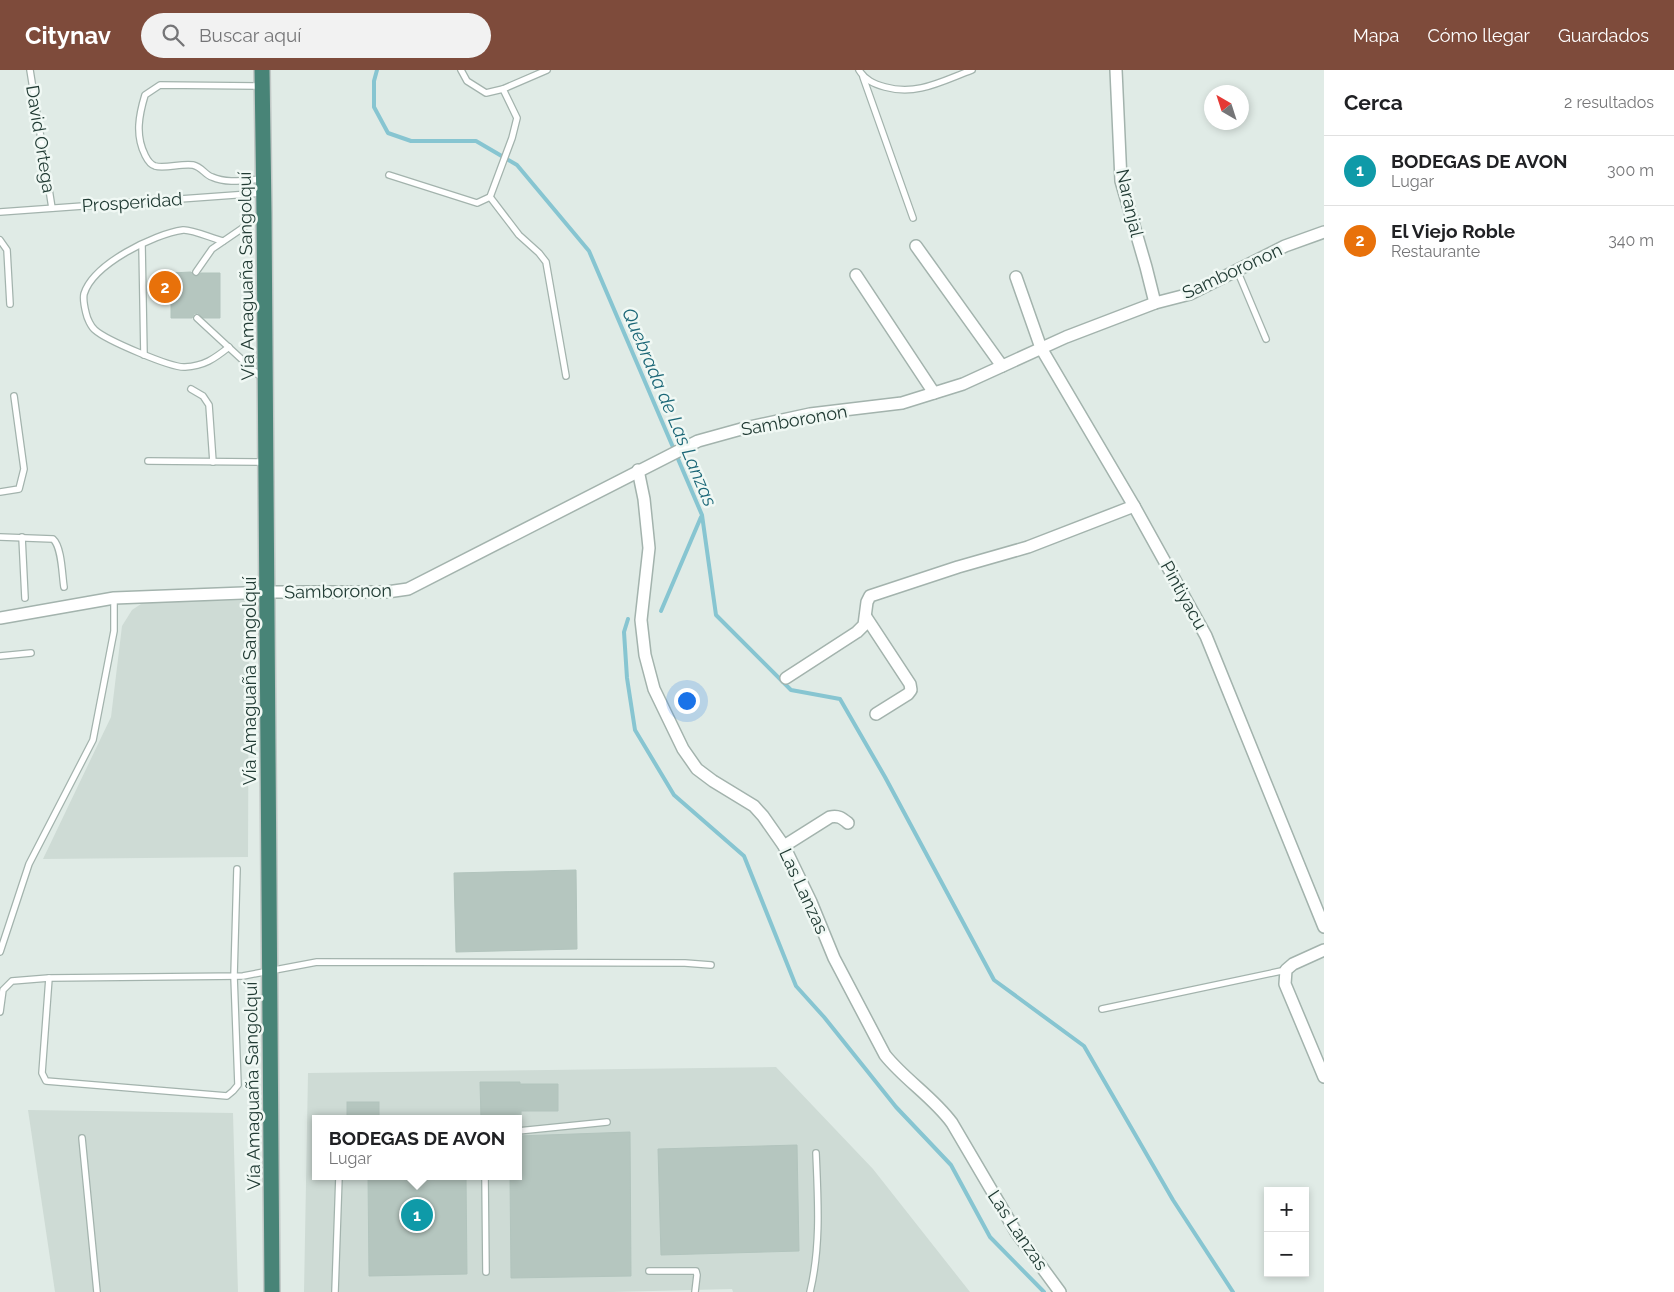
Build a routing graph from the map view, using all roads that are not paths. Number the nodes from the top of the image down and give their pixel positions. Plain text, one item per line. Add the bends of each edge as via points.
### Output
1 (30, 70) edge
2 (262, 70) edge
3 (461, 70) edge
4 (547, 70) edge
5 (859, 70) edge
6 (972, 70) edge
7 (1116, 70) edge
8 (863, 77) junction
9 (262, 86) junction
10 (503, 88) junction
11 (389, 175) dead end
12 (264, 186) junction
13 (490, 197) junction
14 (52, 208) junction
15 (0, 212) edge
16 (264, 213) junction
17 (913, 218) dead end
18 (1324, 232) edge
19 (0, 240) edge
20 (223, 242) junction
21 (142, 244) junction
22 (916, 246) dead end
23 (1237, 270) junction
24 (196, 272) dead end
25 (856, 275) dead end
26 (1016, 277) dead end
27 (1155, 303) junction
28 (10, 304) dead end
29 (197, 318) dead end
30 (1266, 339) dead end
31 (228, 347) junction
32 (1041, 348) junction
33 (144, 355) junction
34 (1002, 366) junction
35 (566, 376) dead end
36 (266, 382) junction
37 (191, 389) dead end
38 (934, 393) junction
39 (14, 396) dead end
40 (148, 461) dead end
41 (213, 462) junction
42 (266, 462) junction
43 (643, 468) junction
44 (0, 492) edge
45 (1134, 506) junction
46 (0, 537) edge
47 (22, 537) junction
48 (64, 587) dead end
49 (267, 592) junction
50 (25, 598) dead end
51 (114, 598) junction
52 (866, 617) junction
53 (0, 618) edge
54 (31, 653) dead end
55 (0, 656) edge
56 (786, 678) dead end
57 (876, 714) dead end
58 (848, 823) dead end
59 (784, 846) junction
60 (237, 870) dead end
61 (1324, 927) edge
62 (1324, 950) edge
63 (0, 952) edge
64 (711, 965) dead end
65 (1286, 970) junction
66 (269, 972) junction
67 (234, 976) junction
68 (49, 978) junction
69 (1102, 1009) dead end
70 (0, 1012) edge
71 (1324, 1077) edge
72 (607, 1122) dead end
73 (522, 1132) edge
74 (82, 1138) dead end
75 (816, 1153) dead end
76 (339, 1180) edge
77 (485, 1180) edge
78 (649, 1271) dead end
79 (486, 1272) dead end
80 (97, 1292) edge
81 (272, 1292) edge
82 (335, 1292) edge
83 (695, 1292) edge
84 (810, 1292) edge
85 (1060, 1292) edge

1 - 14 lane, David Ortega
2 - 9 highway, Vía Amaguaña Sangolquí
3 - 10 lane via 467,81 486,94
4 - 10 lane
5 - 8 lane
6 - 8 lane via 918,90 899,91
7 - 27 street, Naranjal via 1121,182
8 - 17 lane
9 - 12 highway, Vía Amaguaña Sangolquí
9 - 12 lane via 160,85 145,94 138,133 148,161 155,166 191,165 203,169 210,177
10 - 13 lane via 517,118
11 - 13 lane via 477,203
12 - 14 lane, Prosperidad
12 - 16 highway, Vía Amaguaña Sangolquí
13 - 35 lane via 519,235 546,262
14 - 15 lane, Prosperidad
16 - 20 lane
16 - 36 highway, Vía Amaguaña Sangolquí
18 - 23 street, Samboronon via 1285,246
19 - 28 lane via 7,250
20 - 21 lane via 185,230
20 - 24 lane via 212,249
21 - 33 lane
21 - 33 lane via 96,275 84,295 86,314 94,330
22 - 34 street
23 - 27 street, Samboronon via 1190,294
23 - 30 lane
25 - 38 street
26 - 32 street, Pintiyacu
27 - 32 street, Samboronon
29 - 31 lane
31 - 33 lane via 204,364 183,368
31 - 36 lane
32 - 34 street, Samboronon
32 - 45 street, Pintiyacu
34 - 38 street, Samboronon
36 - 42 highway, Vía Amaguaña Sangolquí
37 - 41 lane via 203,396 208,405
38 - 43 street, Samboronon via 902,403 801,416 744,428 698,441
39 - 44 lane via 24,469 19,489
40 - 41 lane
41 - 42 lane
42 - 49 highway, Vía Amaguaña Sangolquí
43 - 49 street, Samboronon via 408,590
43 - 59 street, Las Lanzas via 649,548 641,620 645,655 654,689 682,749 697,769 754,806
45 - 52 street via 1028,546 870,596
45 - 61 street, Pintiyacu via 1206,636
46 - 47 lane
47 - 48 lane via 56,541
47 - 50 lane
49 - 51 street, Samboronon
49 - 66 highway, Vía Amaguaña Sangolquí
51 - 53 street, Samboronon
51 - 63 lane via 114,631 93,740 29,864
52 - 56 street via 864,626
52 - 57 street via 911,690
54 - 55 lane
58 - 59 street via 836,816 830,817
59 - 85 street, Las Lanzas via 834,958 885,1055 942,1109 1016,1232
60 - 67 lane
62 - 65 street
64 - 66 lane via 317,962
65 - 69 lane
65 - 71 street via 1285,984
66 - 67 lane
66 - 81 highway, Vía Amaguaña Sangolquí
67 - 68 lane
67 - 68 lane via 238,1085 227,1096 46,1081 42,1073
68 - 70 lane via 12,980 3,990
72 - 73 lane
74 - 80 lane
75 - 84 lane via 819,1236
76 - 82 lane
77 - 79 lane
78 - 83 lane via 696,1271

